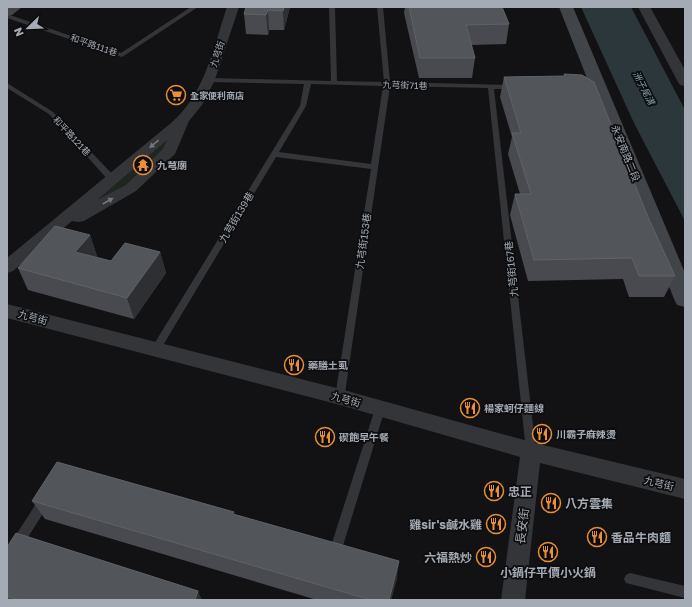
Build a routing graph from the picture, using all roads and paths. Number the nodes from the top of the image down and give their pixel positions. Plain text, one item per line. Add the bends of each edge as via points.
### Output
1 (15, 7) edge
2 (195, 7) edge
3 (233, 7) edge
4 (332, 7) edge
5 (380, 7) edge
6 (566, 7) edge
7 (644, 7) edge
8 (7, 12) edge
9 (7, 16) edge
10 (209, 80) junction
11 (308, 82) junction
12 (685, 82) edge
13 (334, 83) junction
14 (386, 84) junction
15 (7, 85) edge
16 (491, 87) junction
17 (522, 88) edge
18 (183, 119) junction
19 (274, 154) junction
20 (374, 167) junction
21 (112, 179) junction
22 (60, 223) junction
23 (7, 267) edge
24 (685, 299) edge
25 (7, 310) edge
26 (156, 349) junction
27 (340, 398) junction
28 (380, 409) junction
29 (531, 451) junction
30 (53, 489) edge
31 (685, 489) edge
32 (336, 549) edge
33 (7, 560) edge
34 (630, 579) dead end
35 (685, 592) edge
36 (513, 600) edge

1 - 8 main road
2 - 9 lane, 和平路111巷 via 122,55
3 - 10 street, 九芎街
4 - 13 lane
5 - 14 lane, 九芎街153巷
6 - 24 main road, 永安南路二段 via 597,89
7 - 12 street
10 - 11 lane, 九芎街71巷
10 - 18 street, 九芎街 via 195,106
11 - 13 lane, 九芎街71巷
11 - 19 lane, 九芎街139巷 via 304,106
13 - 14 lane, 九芎街71巷
14 - 16 lane, 九芎街71巷
14 - 20 lane, 九芎街153巷
15 - 21 lane, 和平路121巷 via 51,113
16 - 17 lane, 九芎街71巷
16 - 29 lane, 九芎街167巷
18 -> 21 street, 九芎街
22 -> 18 street, 九芎街 via 84,214 131,188 170,151
19 - 20 lane
19 - 26 lane, 九芎街139巷
20 - 27 lane, 九芎街153巷
21 - 22 street, 九芎街
22 - 23 street, 九芎街
25 - 26 street, 九芎街
26 - 27 street, 九芎街
27 - 28 street, 九芎街
28 - 29 street, 九芎街
28 - 32 lane
29 - 31 street, 九芎街
29 - 36 street, 長安街
30 - 33 lane
34 - 35 lane

